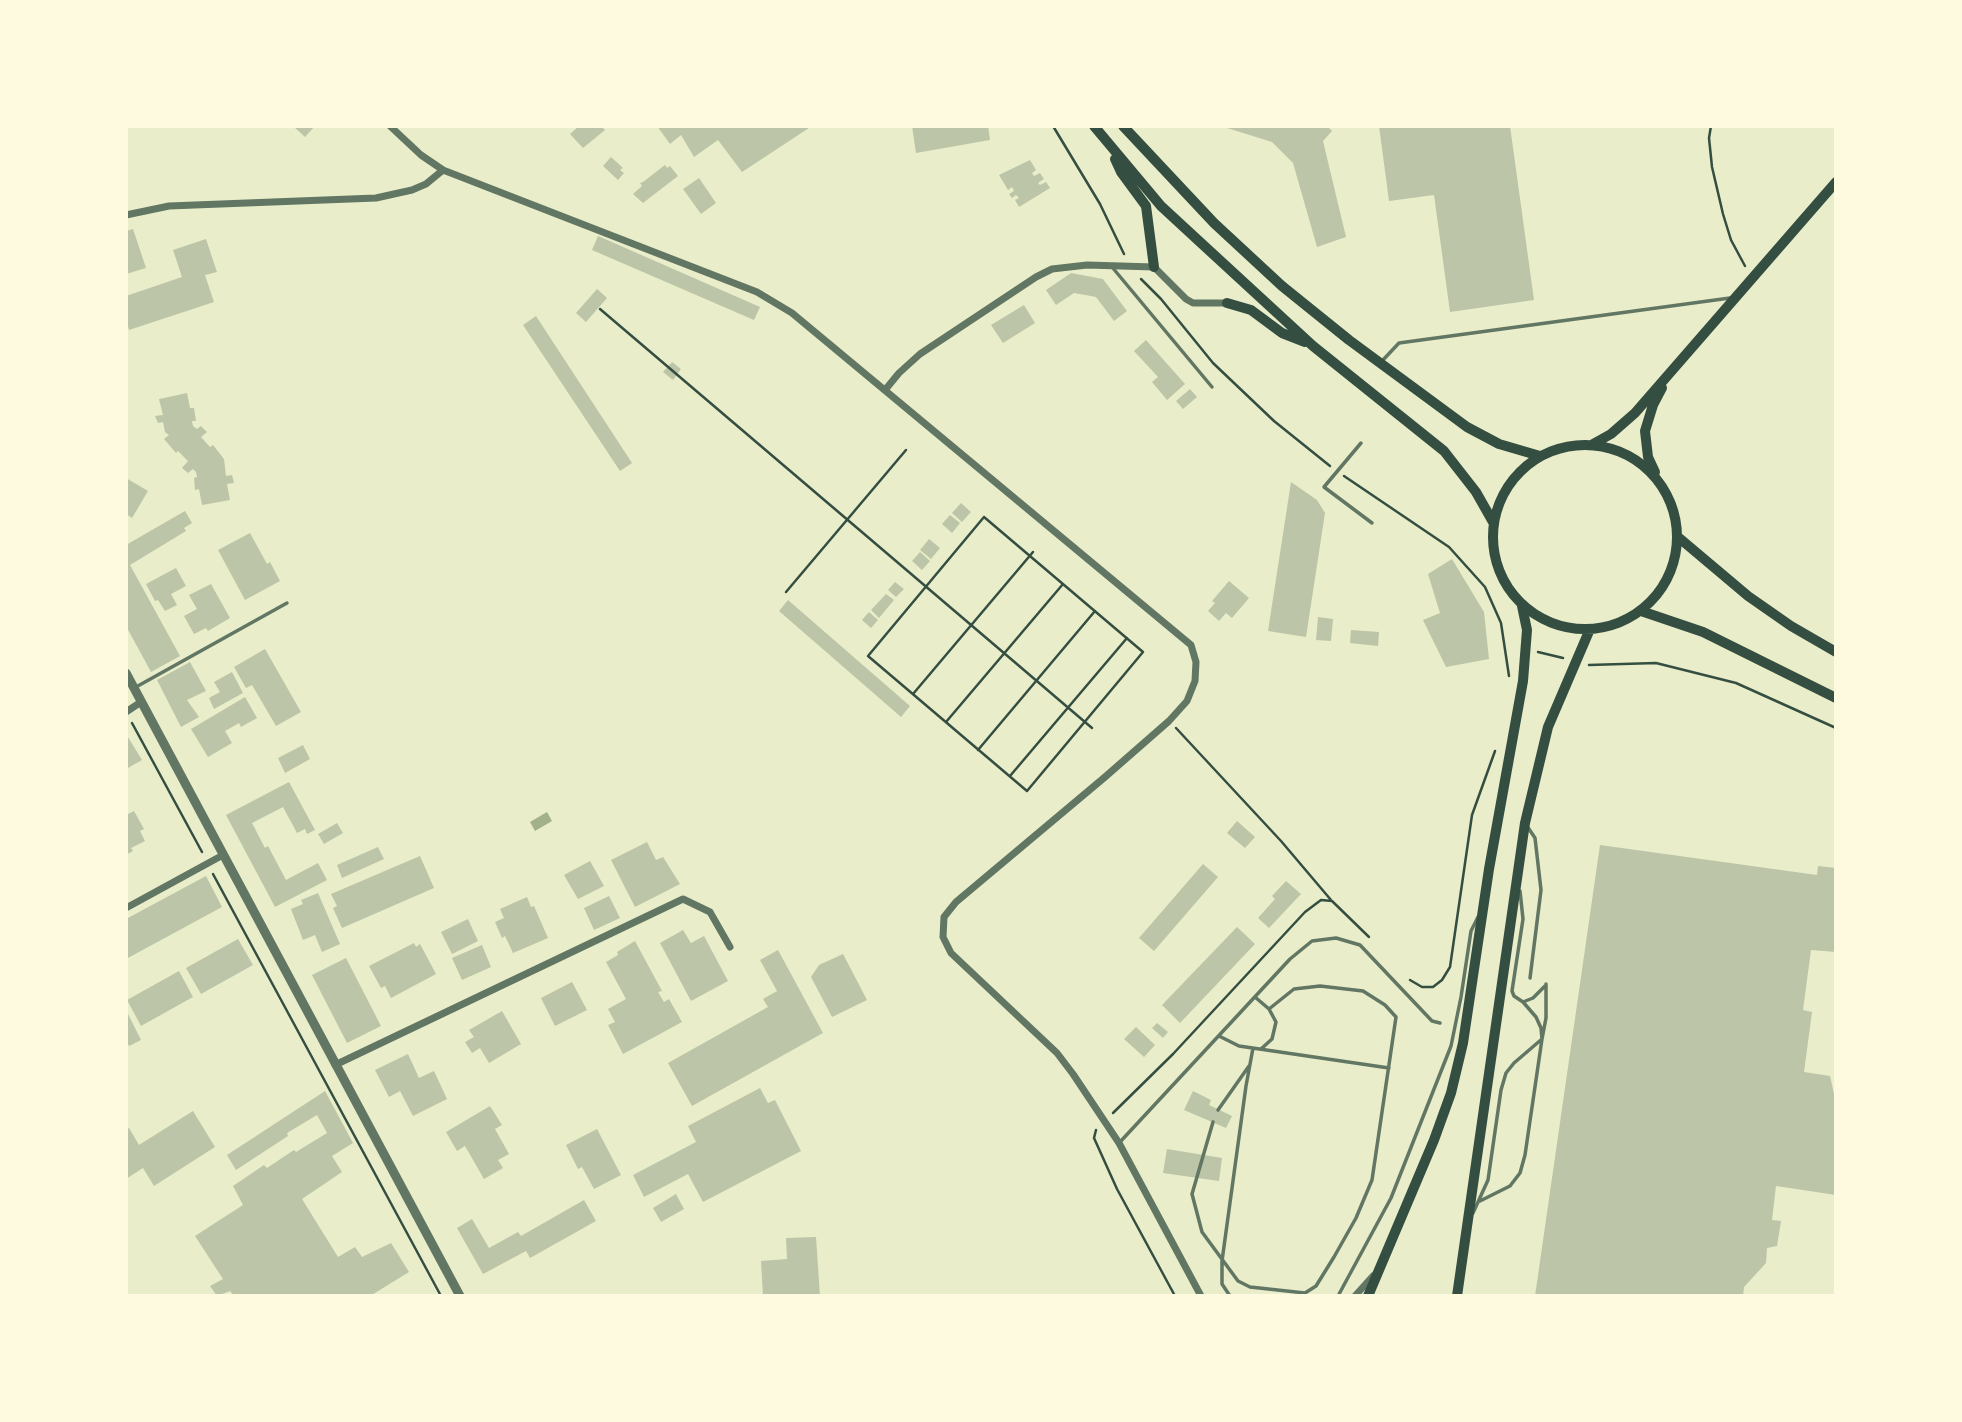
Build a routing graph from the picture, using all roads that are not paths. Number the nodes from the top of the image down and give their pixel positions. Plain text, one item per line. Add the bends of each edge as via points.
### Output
1 (390, 126) edge
2 (1094, 126) edge
3 (1123, 126) edge
4 (1110, 147) junction
5 (443, 170) junction
6 (1836, 182) edge
7 (126, 215) edge
8 (1111, 265) junction
9 (1154, 267) junction
10 (1735, 297) junction
11 (1227, 303) joint
12 (1313, 345) junction
13 (1380, 363) junction
14 (1670, 372) junction
15 (1212, 387) dead end
16 (885, 390) junction
17 (1361, 443) dead end
18 (1593, 444) junction
19 (1540, 456) junction
20 (1659, 481) junction
21 (1493, 522) junction
22 (1372, 523) dead end
23 (1678, 537) junction
24 (287, 603) dead end
25 (1522, 606) junction
26 (1641, 611) junction
27 (1590, 629) junction
28 (1836, 652) edge
29 (126, 673) edge
30 (134, 688) junction
31 (1836, 698) edge
32 (142, 702) junction
33 (126, 712) edge
34 (1525, 823) junction
35 (223, 855) junction
36 (1517, 877) junction
37 (1484, 906) junction
38 (126, 908) edge
39 (730, 947) dead end
40 (1530, 978) dead end
41 (1255, 997) junction
42 (1523, 1002) junction
43 (1269, 1009) junction
44 (1440, 1023) dead end
45 (1219, 1036) junction
46 (1542, 1039) junction
47 (1253, 1048) junction
48 (1261, 1049) junction
49 (1250, 1064) junction
50 (335, 1065) junction
51 (1389, 1068) junction
52 (1218, 1110) dead end
53 (1213, 1122) dead end
54 (1119, 1143) junction
55 (1479, 1201) junction
56 (1468, 1224) junction
57 (1222, 1261) junction
58 (1376, 1272) junction
59 (460, 1296) edge
60 (1201, 1296) edge
61 (1230, 1296) edge
62 (1338, 1296) edge
63 (1355, 1296) edge
64 (1368, 1296) edge
65 (1457, 1296) edge

1 - 5 street
2 - 4 main road
3 - 13 main road via 1253,259
4 - 9 main road via 1121,172 1146,206
4 - 12 main road via 1161,206
5 - 7 street via 412,190 376,198 169,206
5 - 16 street via 757,292 792,313
6 - 10 main road
8 - 9 street
8 - 15 lane
8 - 16 street via 1068,266 1036,277 920,354
9 - 11 street via 1193,303
10 - 13 lane via 1399,343
10 - 14 main road
11 - 12 main road via 1251,310 1282,333
12 - 21 main road via 1444,451
13 - 19 main road via 1467,426 1499,444
14 - 18 main road via 1635,413
14 - 20 main road via 1645,432 1648,457
16 - 54 street via 1191,645 1195,681 1187,701 1169,721 944,917 943,937 951,953 1057,1053
17 - 22 lane via 1324,487
18 - 19 main road via 1566,446
18 - 20 main road via 1630,456
19 - 21 main road via 1518,473 1502,496
20 - 23 main road via 1670,498
21 - 25 main road via 1493,550 1500,576
23 - 26 main road via 1673,565 1661,591
23 - 28 main road via 1748,596
24 - 30 lane
25 - 27 main road via 1554,625
25 - 37 main road via 1527,649
26 - 27 main road via 1622,622
26 - 31 main road via 1703,632
27 - 34 main road via 1548,727
29 - 30 street
30 - 32 street
32 - 33 street
32 - 35 street
34 - 36 main road
34 - 40 lane via 1535,838 1541,890
35 - 38 street
35 - 50 street
36 - 42 lane via 1523,919 1512,991
36 - 56 main road
37 - 58 main road via 1451,1093
37 - 62 lane via 1471,931 1451,1046 1391,1198
39 - 50 street via 710,912 683,899
41 - 43 lane
41 - 44 lane via 1312,942 1336,938 1360,945 1432,1021
41 - 45 lane
42 - 46 lane via 1536,1017
42 - 46 lane via 1534,998 1546,984
43 - 48 lane via 1276,1022 1272,1039
43 - 51 lane via 1294,989 1320,986 1363,991 1396,1017
45 - 47 lane
45 - 54 lane
46 - 55 lane via 1506,1073 1488,1180
46 - 55 lane via 1520,1173 1510,1186
47 - 48 lane
47 - 49 lane
48 - 51 lane
49 - 52 lane
49 - 57 lane
50 - 59 street
51 - 57 lane via 1373,1180 1316,1286 1305,1293 1250,1287 1238,1281
53 - 57 lane via 1192,1194 1202,1232
54 - 60 street
55 - 56 lane
56 - 65 main road
57 - 61 lane via 1222,1284
58 - 63 street
58 - 64 main road

